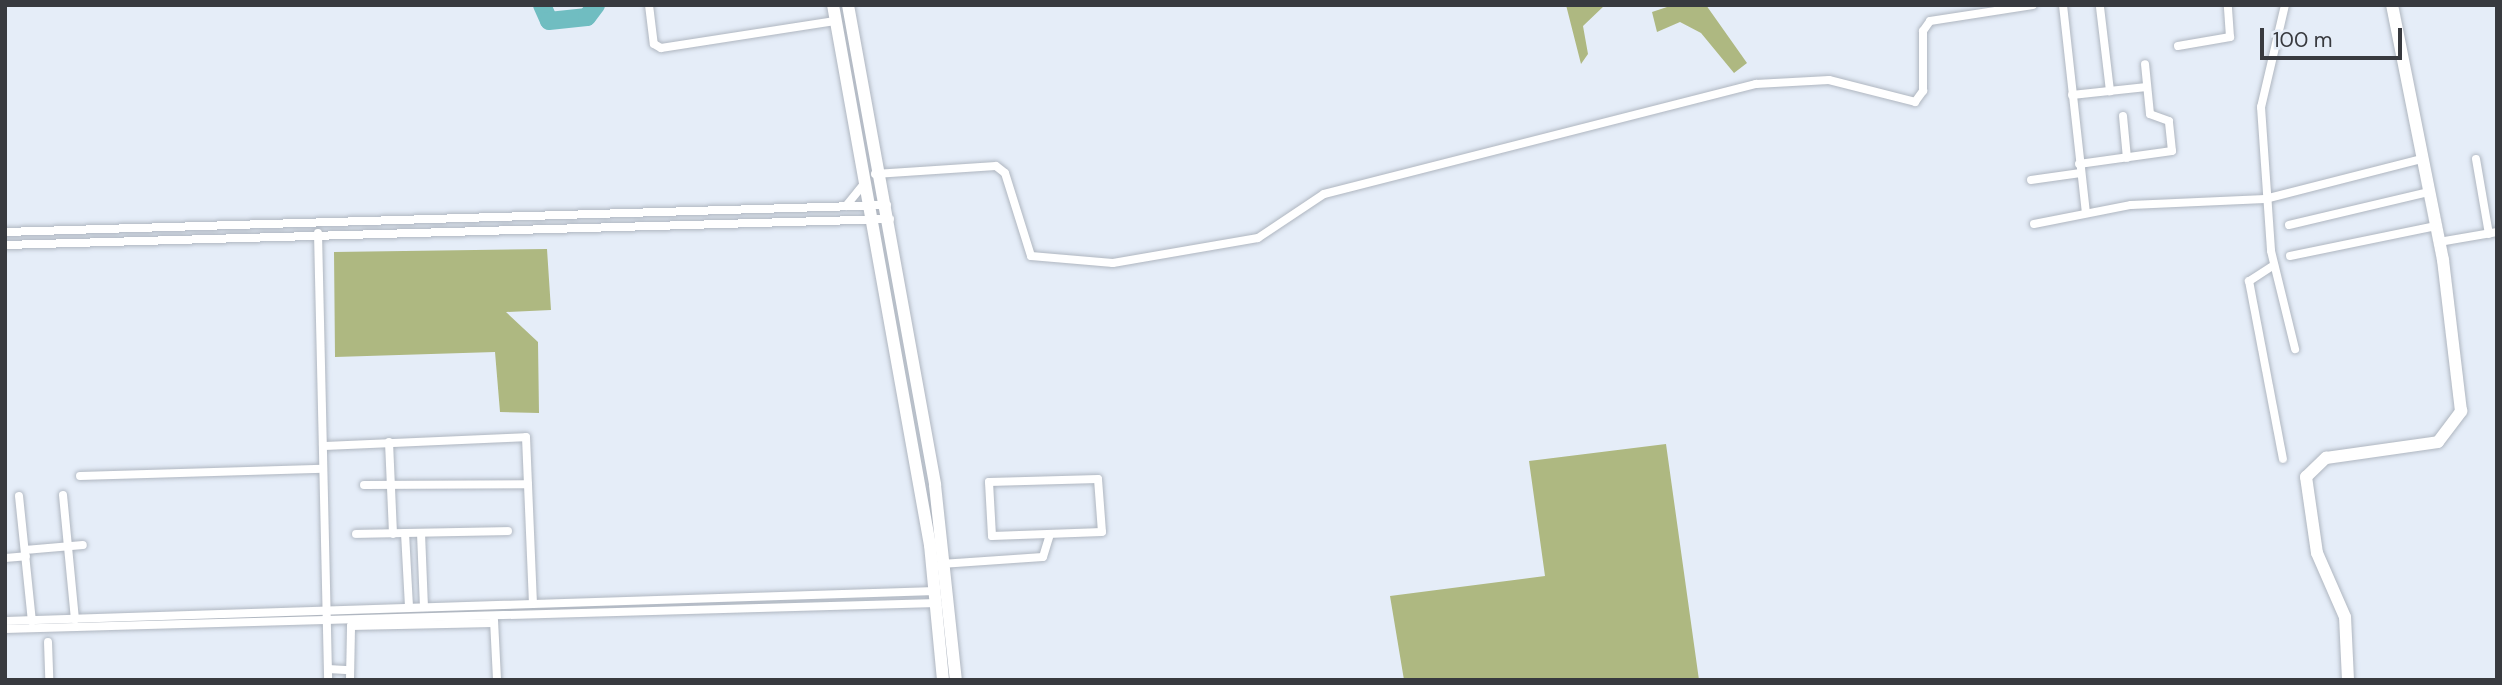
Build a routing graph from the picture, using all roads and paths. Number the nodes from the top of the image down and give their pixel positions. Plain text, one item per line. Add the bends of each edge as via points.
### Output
1 (649, 5) edge
2 (833, 5) edge
3 (848, 5) edge
4 (2034, 5) edge
5 (2063, 5) edge
6 (2228, 5) edge
7 (2285, 5) edge
8 (2392, 5) edge
9 (2100, 7) dead end
10 (835, 21) junction
11 (2178, 46) dead end
12 (2145, 64) dead end
13 (2147, 87) junction
14 (2110, 91) junction
15 (2072, 95) junction
16 (2123, 116) dead end
17 (2127, 158) junction
18 (2422, 159) junction
19 (2476, 159) dead end
20 (2080, 169) junction
21 (881, 173) junction
22 (863, 180) junction
23 (2031, 180) dead end
24 (2429, 192) junction
25 (2265, 199) junction
26 (866, 205) junction
27 (887, 205) junction
28 (846, 206) junction
29 (2086, 213) junction
30 (869, 219) junction
31 (890, 219) junction
32 (318, 223) junction
33 (2034, 224) dead end
34 (2288, 225) dead end
35 (2436, 226) junction
36 (5, 232) edge
37 (2493, 233) edge
38 (318, 236) junction
39 (2440, 242) junction
40 (5, 245) edge
41 (2290, 256) dead end
42 (2274, 265) junction
43 (2295, 349) dead end
44 (389, 442) junction
45 (323, 446) junction
46 (2283, 459) dead end
47 (323, 469) junction
48 (80, 476) dead end
49 (528, 484) junction
50 (364, 485) dead end
51 (390, 485) junction
52 (63, 495) dead end
53 (19, 496) dead end
54 (508, 531) dead end
55 (405, 533) junction
56 (421, 533) junction
57 (356, 534) dead end
58 (393, 534) junction
59 (1050, 534) junction
60 (83, 545) dead end
61 (68, 546) junction
62 (25, 553) junction
63 (5, 558) edge
64 (937, 564) junction
65 (938, 597) junction
66 (533, 604) junction
67 (493, 605) junction
68 (409, 607) junction
69 (424, 607) junction
70 (327, 615) junction
71 (75, 619) junction
72 (494, 619) junction
73 (5, 621) edge
74 (32, 621) junction
75 (5, 629) edge
76 (48, 642) dead end
77 (328, 669) junction
78 (349, 670) junction
79 (49, 680) edge
80 (328, 680) edge
81 (350, 680) edge
82 (497, 680) edge
83 (943, 680) edge
84 (956, 680) edge
85 (2348, 680) edge

1 - 10 street via 654,44 661,48
2 - 10 street
3 - 21 street
4 - 21 street via 1930,21 1923,31 1923,91 1915,102 1829,80 1756,84 1324,194 1258,238 1113,263 1031,256 1005,173 996,166
5 - 15 street
6 - 11 street via 2230,37
7 - 25 street via 2262,97
8 - 18 street
9 - 14 street
10 - 22 street
12 - 13 street
13 - 14 street
13 - 17 street via 2150,114 2169,121 2173,148
14 - 15 street
15 - 20 street
16 - 17 street
17 - 20 street
18 - 24 street
18 - 25 street
19 - 37 street
20 - 23 street
20 - 29 street
21 - 22 street
21 - 27 street
22 - 26 street
22 - 28 street
24 - 34 street
24 - 35 street
25 - 29 street
25 - 42 street
26 - 27 street
26 - 28 street
26 - 30 street
27 - 31 street
28 - 32 street
29 - 33 street
30 - 31 street
30 - 38 street
30 - 64 street
31 - 64 street
32 - 36 street
32 - 38 street
35 - 39 street
35 - 41 street
37 - 39 street
38 - 40 street
38 - 45 street
39 - 85 street via 2461,411 2453,430 2438,442 2326,458 2306,477 2317,553 2345,617
42 - 43 street
42 - 46 street via 2249,281
44 - 45 street
44 - 49 street via 526,437
44 - 51 street
45 - 47 street
47 - 48 street
47 - 70 street
49 - 51 street
49 - 66 street
50 - 51 street
51 - 58 street
52 - 61 street
53 - 62 street
54 - 56 street
55 - 56 street
55 - 58 street
55 - 68 street
56 - 69 street
57 - 58 street
59 - 59 street via 1102,532 1098,479 989,482 992,536
59 - 64 street via 1043,557
60 - 61 street
61 - 62 street
61 - 71 street
62 - 63 street
62 - 74 street
64 - 65 street
65 - 66 street
65 - 72 street
65 - 83 street
65 - 84 street
66 - 67 street
67 - 69 street
67 - 72 street
68 - 69 street
68 - 70 street
70 - 71 street
70 - 72 street
70 - 75 street
70 - 77 street
71 - 74 street
72 - 78 street via 351,626
72 - 82 street
73 - 74 street
76 - 79 street
77 - 78 street
77 - 80 street
78 - 81 street

